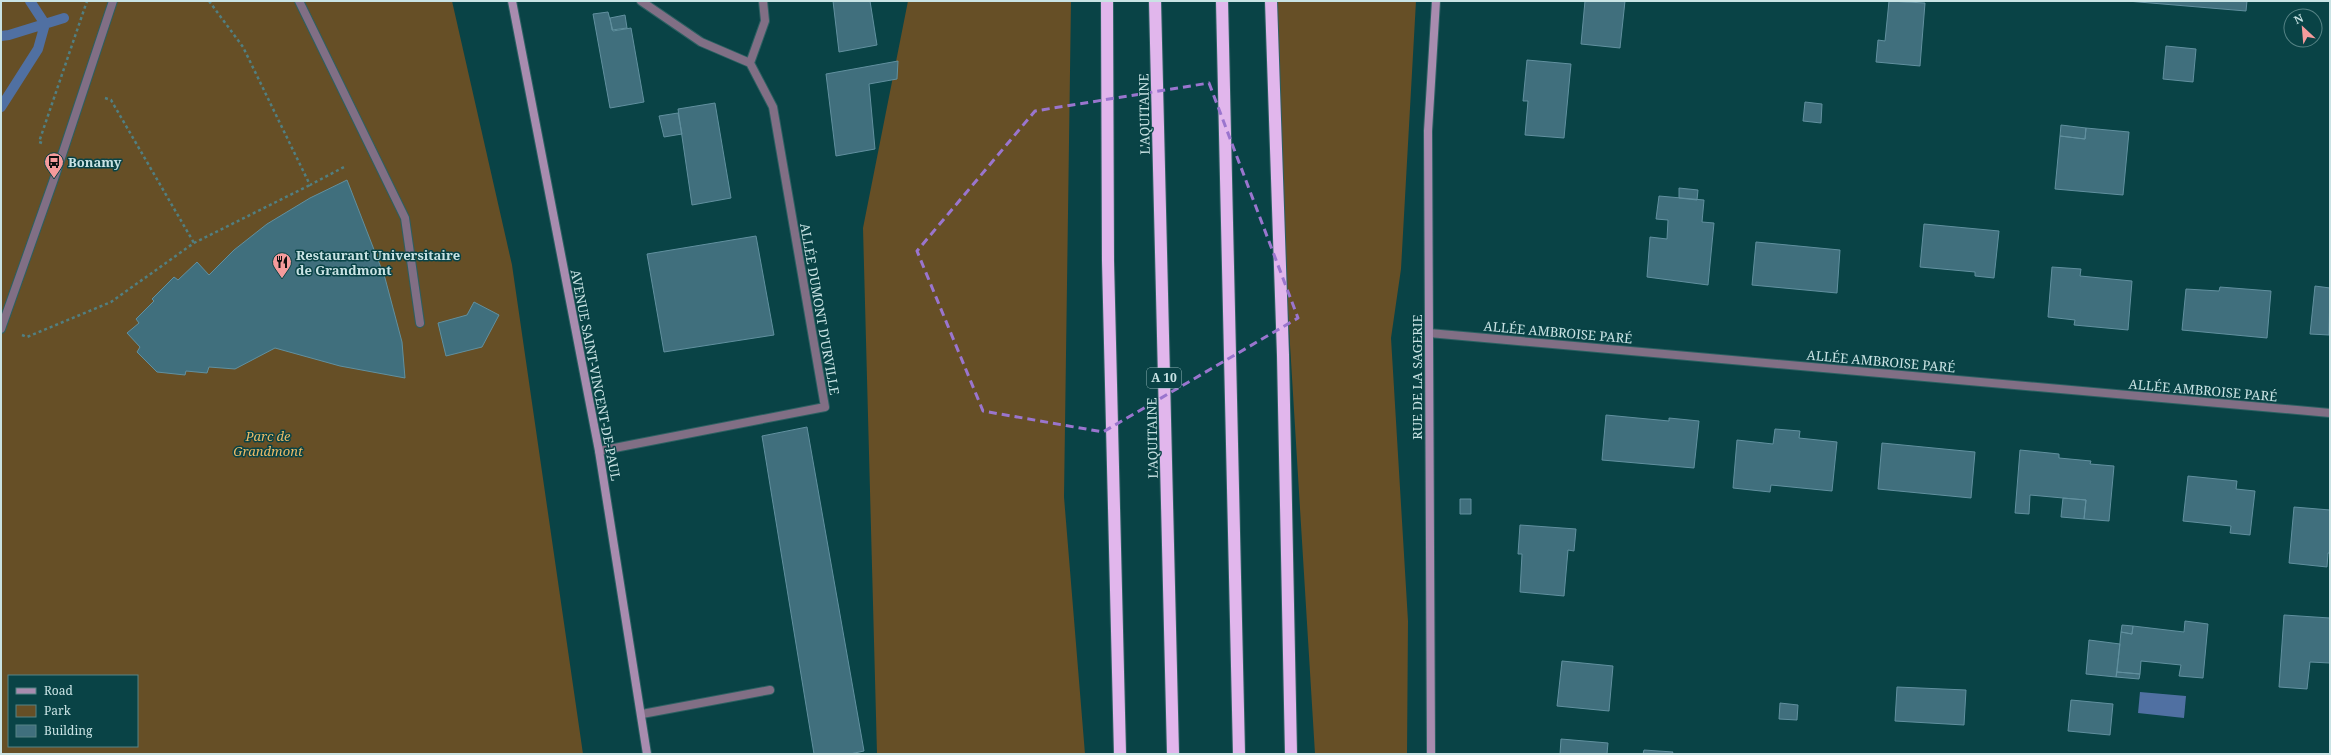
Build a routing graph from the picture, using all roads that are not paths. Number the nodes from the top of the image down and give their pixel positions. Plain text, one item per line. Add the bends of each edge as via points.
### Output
1 (113, 1) edge
2 (298, 1) edge
3 (512, 1) edge
4 (641, 1) edge
5 (763, 1) edge
6 (1107, 1) edge
7 (1156, 1) edge
8 (1222, 1) edge
9 (1271, 1) edge
10 (1436, 1) edge
11 (750, 63) junction
12 (420, 323) dead end
13 (1, 328) edge
14 (1429, 333) junction
15 (2330, 413) edge
16 (599, 451) junction
17 (770, 690) dead end
18 (642, 714) junction
19 (647, 754) edge
20 (1120, 754) edge
21 (1173, 754) edge
22 (1239, 754) edge
23 (1291, 754) edge
24 (1431, 754) edge

1 - 13 street
2 - 12 street via 405,218
3 - 16 street, AVENUE SAINT-VINCENT-DE-PAUL
4 - 11 street via 701,42
5 - 11 street via 765,21
6 - 20 highway via 1108,261
7 - 21 highway, L'AQUITAINE / A 10
8 - 22 highway
9 - 23 highway via 1283,354
10 - 14 street, RUE DE LA SAGERIE via 1428,131
11 - 16 street, ALLÉE DUMONT D'URVILLE via 773,107 825,407
14 - 15 street, ALLÉE AMBROISE PARÉ
14 - 24 street, RUE DE LA SAGERIE
16 - 18 street, AVENUE SAINT-VINCENT-DE-PAUL
17 - 18 street
18 - 19 street, AVENUE SAINT-VINCENT-DE-PAUL

